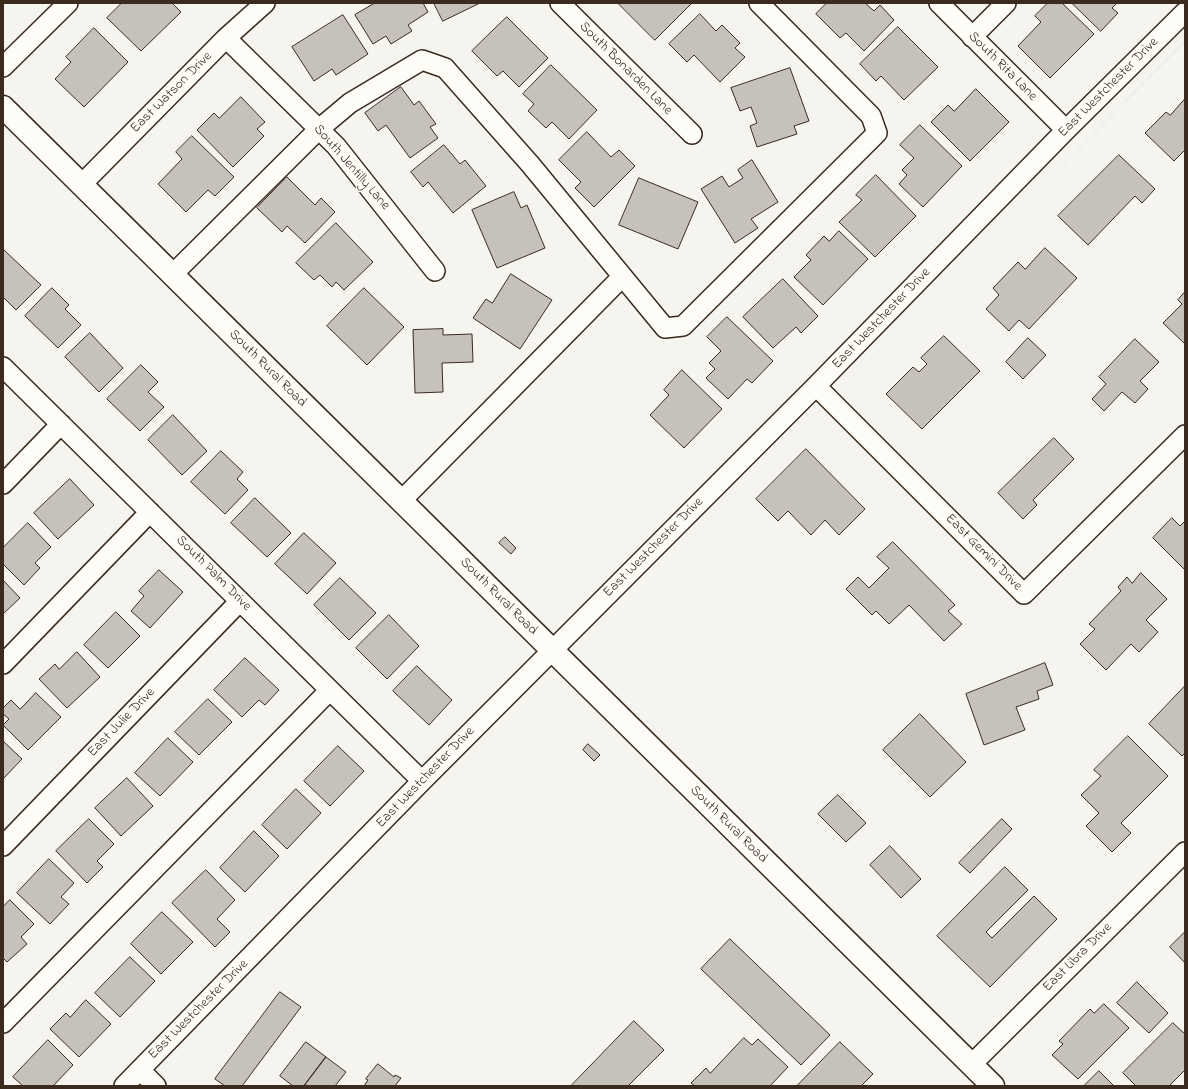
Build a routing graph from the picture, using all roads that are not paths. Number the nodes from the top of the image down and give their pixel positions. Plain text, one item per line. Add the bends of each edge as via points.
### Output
1 (68, 3) edge
2 (265, 3) edge
3 (560, 3) edge
4 (759, 3) edge
5 (939, 3) edge
6 (1006, 3) edge
7 (1185, 12) edge
8 (972, 37) junction
9 (226, 38) junction
10 (3, 67) edge
11 (5, 113) edge
12 (319, 129) junction
13 (1066, 130) junction
14 (692, 134) dead end
15 (81, 185) junction
16 (435, 271) dead end
17 (172, 275) junction
18 (622, 277) junction
19 (3, 367) edge
20 (816, 386) junction
21 (61, 424) junction
22 (1185, 435) edge
23 (3, 484) edge
24 (401, 501) junction
25 (150, 512) junction
26 (240, 601) junction
27 (552, 650) junction
28 (3, 664) edge
29 (330, 690) junction
30 (422, 781) junction
31 (3, 846) edge
32 (1185, 852) edge
33 (3, 1023) edge
34 (972, 1065) junction
35 (140, 1070) junction
36 (124, 1086) edge
37 (156, 1086) edge
38 (993, 1086) edge

1 - 10 street
2 - 9 street, East Watson Drive
3 - 14 street, South Bonarden Lane
4 - 18 street via 871,116 877,133 683,326 664,328
5 - 8 street, South Rita Lane
6 - 8 street
7 - 13 street, East Westchester Drive
8 - 13 street, South Rita Lane
9 - 12 street, South Jentilly Lane
9 - 15 street, East Watson Drive
11 - 15 main road, South Rural Road
12 - 16 street, South Jentilly Lane via 354,167
12 - 17 street
12 - 18 street via 350,103 422,60 445,68 530,164
13 - 20 street, East Westchester Drive
15 - 17 main road, South Rural Road
17 - 24 main road, South Rural Road
18 - 24 street
19 - 21 street, South Palm Drive
20 - 22 street, East Gemini Drive via 1024,594
20 - 27 street, East Westchester Drive
21 - 23 street
21 - 25 street, South Palm Drive
24 - 27 main road, South Rural Road
25 - 26 street, South Palm Drive
25 - 28 street
26 - 29 street, South Palm Drive
26 - 31 street, East Julie Drive
27 - 30 street, East Westchester Drive
27 - 34 main road, South Rural Road
29 - 30 street, South Palm Drive
29 - 33 street
30 - 35 street, East Westchester Drive
32 - 34 street, East Libra Drive
34 - 38 main road, South Rural Road
35 - 36 street, East Westchester Drive
35 - 37 street

